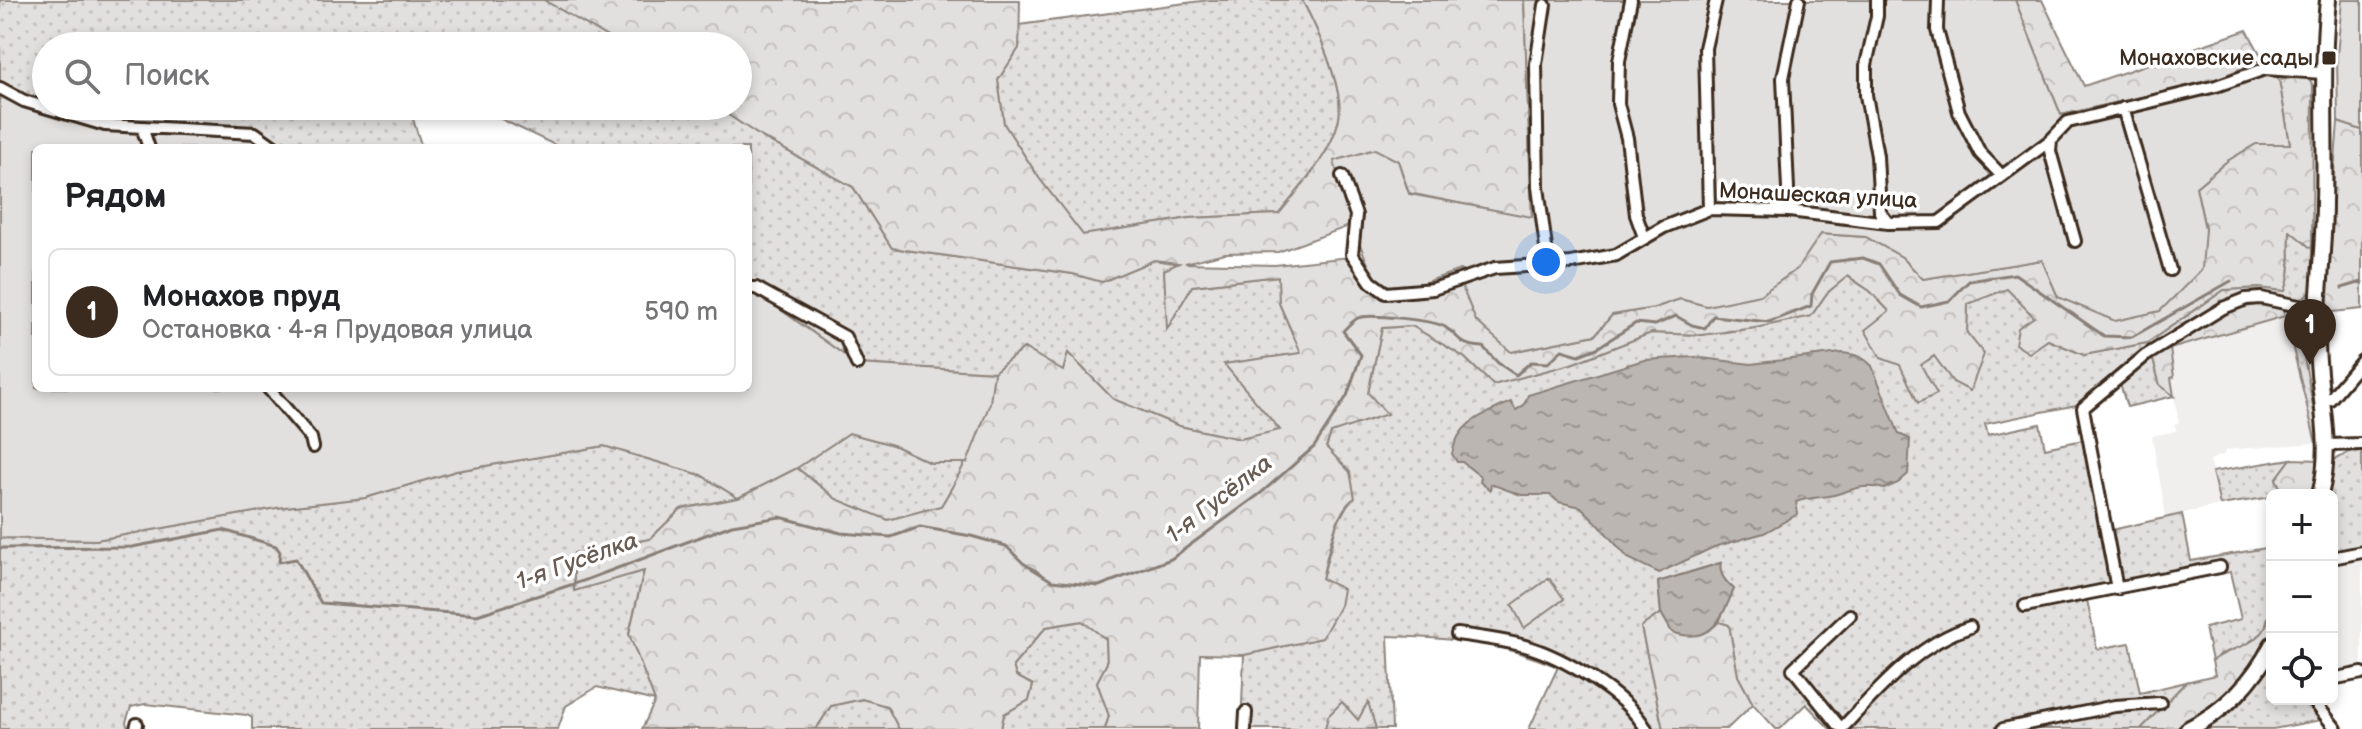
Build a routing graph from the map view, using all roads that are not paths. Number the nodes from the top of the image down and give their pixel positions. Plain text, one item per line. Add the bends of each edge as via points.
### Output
1 (1631, 0) edge
2 (1716, 0) edge
3 (1799, 0) edge
4 (1877, 0) edge
5 (1938, 0) edge
6 (2328, 0) edge
7 (1545, 5) dead end
8 (2322, 73) junction
9 (0, 88) edge
10 (32, 103) edge
11 (2123, 108) junction
12 (88, 120) edge
13 (142, 127) junction
14 (2051, 140) junction
15 (148, 144) edge
16 (270, 144) edge
17 (2001, 175) junction
18 (1342, 176) dead end
19 (1709, 209) junction
20 (1789, 211) junction
21 (1888, 223) junction
22 (1644, 237) junction
23 (2075, 241) dead end
24 (1548, 263) junction
25 (2170, 270) dead end
26 (752, 288) edge
27 (2318, 310) junction
28 (2362, 361) edge
29 (857, 364) dead end
30 (271, 392) edge
31 (2321, 400) junction
32 (2362, 444) edge
33 (2328, 445) junction
34 (313, 447) dead end
35 (2322, 489) edge
36 (2362, 552) edge
37 (2338, 557) edge
38 (2220, 567) dead end
39 (2117, 589) junction
40 (2025, 606) dead end
41 (1850, 615) dead end
42 (1970, 627) dead end
43 (1457, 634) dead end
44 (2266, 658) edge
45 (2362, 673) edge
46 (2338, 678) edge
47 (2160, 703) dead end
48 (2317, 705) edge
49 (1246, 712) dead end
50 (1843, 728) edge
51 (1245, 729) edge
52 (1646, 729) edge
53 (2003, 729) edge
54 (2188, 729) edge
55 (2336, 729) edge

1 - 22 street via 1619,61 1618,104
2 - 19 street via 1705,48
3 - 20 street via 1783,78
4 - 21 street via 1866,95 1880,212
5 - 17 street via 1937,30 1959,112 1980,153
6 - 8 main road
7 - 24 street via 1536,64 1538,187
8 - 11 street, Монашеская улица via 2265,69
8 - 27 main road via 2324,203
9 - 10 street
11 - 14 street, Монашеская улица via 2068,122
11 - 25 street
12 - 13 street
13 - 15 street
13 - 16 street via 255,133
14 - 17 street, Монашеская улица
14 - 23 street
17 - 21 street, Монашеская улица via 1939,222
18 - 24 street, Монашеская улица via 1356,215 1352,254 1371,282 1386,293 1433,289 1495,268
19 - 20 street, Монашеская улица
19 - 22 street, Монашеская улица
20 - 21 street, Монашеская улица
22 - 24 street, Монашеская улица via 1616,255
26 - 29 street via 845,337
27 - 31 main road
27 - 39 street via 2261,298 2223,308 2145,356 2083,408
28 - 31 street via 2330,399
30 - 34 street
31 - 33 main road
32 - 33 street
33 - 35 main road
36 - 37 street
38 - 39 street
39 - 40 street
41 - 50 street via 1793,669
42 - 50 street via 1920,651
43 - 52 street via 1527,646 1562,661 1614,695
44 - 54 main road via 2230,702
45 - 46 street
47 - 53 street via 2115,706
48 - 55 street
49 - 51 street

